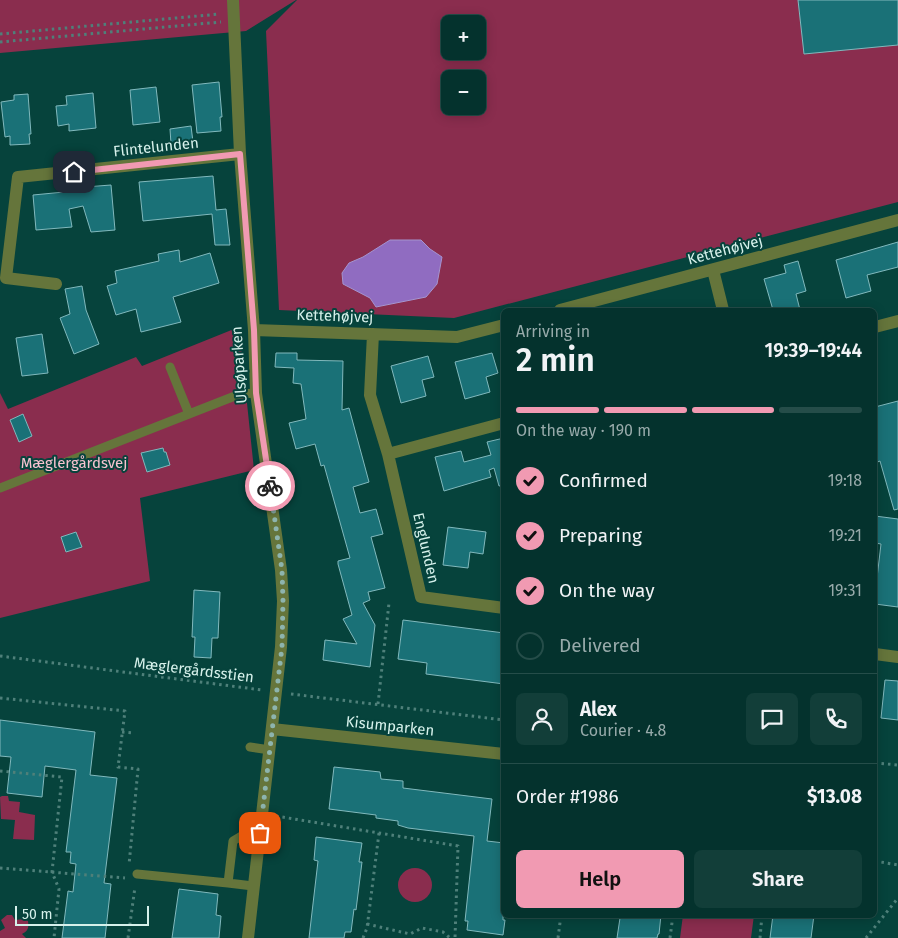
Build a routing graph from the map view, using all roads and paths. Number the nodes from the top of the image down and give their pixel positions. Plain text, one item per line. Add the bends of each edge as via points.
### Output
1 (233, 0) edge
2 (233, 17) junction
3 (0, 34) edge
4 (0, 42) edge
5 (240, 154) junction
6 (898, 220) edge
7 (713, 270) junction
8 (56, 284) dead end
9 (568, 308) edge
10 (722, 308) edge
11 (898, 321) edge
12 (501, 326) edge
13 (877, 326) edge
14 (254, 330) junction
15 (373, 334) junction
16 (170, 366) dead end
17 (256, 393) junction
18 (189, 414) junction
19 (501, 424) edge
20 (388, 454) junction
21 (0, 488) edge
22 (389, 603) dead end
23 (501, 608) edge
24 (877, 654) edge
25 (0, 656) edge
26 (898, 657) edge
27 (276, 692) junction
28 (0, 698) edge
29 (378, 704) junction
30 (501, 720) edge
31 (272, 729) junction
32 (122, 732) junction
33 (133, 733) dead end
34 (250, 748) dead end
35 (270, 750) junction
36 (501, 754) edge
37 (877, 763) edge
38 (898, 765) edge
39 (0, 771) edge
40 (262, 814) junction
41 (260, 833) junction
42 (379, 833) junction
43 (877, 861) edge
44 (898, 865) edge
45 (0, 868) edge
46 (52, 872) junction
47 (137, 874) junction
48 (128, 878) junction
49 (228, 884) junction
50 (253, 886) junction
51 (898, 898) edge
52 (561, 918) edge
53 (673, 918) edge
54 (762, 918) edge
55 (367, 924) junction
56 (248, 937) edge
57 (54, 938) edge
58 (128, 938) edge
59 (363, 938) edge
60 (450, 938) edge
61 (455, 938) edge
62 (558, 938) edge
63 (670, 938) edge
64 (760, 938) edge
65 (866, 938) edge

1 - 2 street, Ulsøparken
2 - 3 path
2 - 4 path
2 - 5 street, Ulsøparken
5 - 8 street, Flintelunden via 18,177 6,278
5 - 14 street, Ulsøparken
6 - 7 street, Kettehøjvej
7 - 9 street, Kettehøjvej
7 - 10 street
11 - 13 street
12 - 15 street, Kettehøjvej via 457,337
14 - 15 street, Kettehøjvej
14 - 17 street, Ulsøparken
15 - 20 street, Englunden via 370,395
16 - 18 lane
17 - 18 lane via 240,394
17 - 27 street, Ulsøparken via 282,570 282,647
18 - 21 lane
19 - 20 street
20 - 23 street, Englunden via 421,597
22 - 29 path
24 - 26 street
25 - 27 path, Mæglergårdsstien
27 - 29 path, Mæglergårdsstien
27 - 31 street, Ulsøparken
28 - 32 path via 125,711
29 - 30 path, Mæglergårdsstien
31 - 35 street, Ulsøparken
31 - 36 street, Kisumparken
32 - 33 path
32 - 48 path via 118,768 138,769
34 - 35 lane
35 - 40 street, Ulsøparken
37 - 38 path
39 - 46 path via 62,777
40 - 41 street, Ulsøparken
40 - 42 path
41 - 49 lane via 248,832 233,841
41 - 50 street, Ulsøparken
42 - 55 path
42 - 61 path via 458,846
43 - 44 path
45 - 46 path
46 - 48 path
46 - 57 path via 59,889
47 - 48 path
47 - 49 lane
47 - 58 path
49 - 50 lane
50 - 56 street, Ulsøparken
51 - 65 path
52 - 62 path
53 - 63 path
54 - 64 path
55 - 59 path
55 - 60 path via 410,934 422,928 443,932

